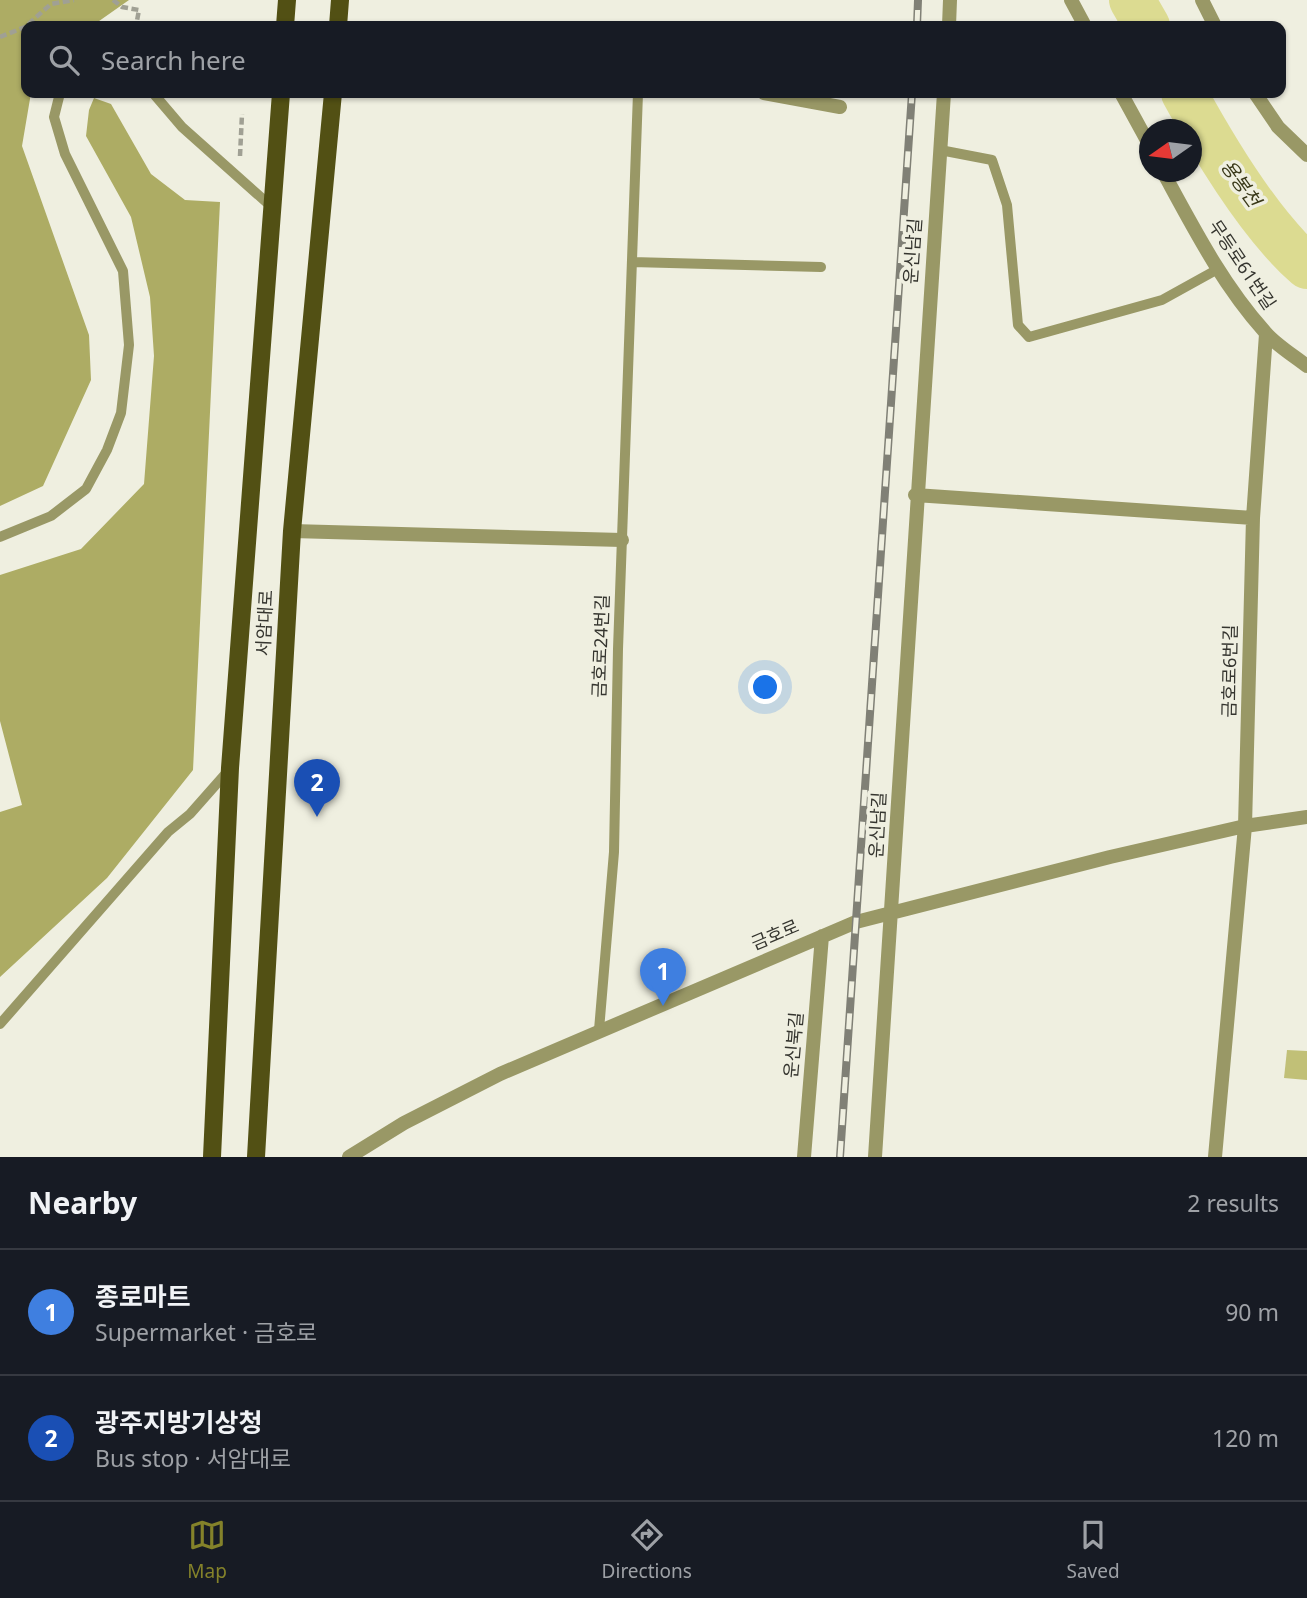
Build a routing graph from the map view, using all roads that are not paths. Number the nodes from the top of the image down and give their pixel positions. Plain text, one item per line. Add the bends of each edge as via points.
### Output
1 (287, 0) edge
2 (340, 0) edge
3 (950, 0) edge
4 (1072, 0) edge
5 (1202, 0) edge
6 (285, 21) edge
7 (338, 21) edge
8 (948, 21) edge
9 (1082, 21) edge
10 (1212, 21) edge
11 (59, 98) edge
12 (156, 98) edge
13 (281, 98) edge
14 (333, 98) edge
15 (638, 98) edge
16 (791, 98) edge
17 (944, 98) edge
18 (1124, 98) edge
19 (1258, 98) edge
20 (840, 107) dead end
21 (1139, 126) edge
22 (940, 150) junction
23 (1307, 155) edge
24 (1169, 182) edge
25 (274, 209) junction
26 (632, 262) junction
27 (821, 267) dead end
28 (1218, 269) junction
29 (1266, 334) junction
30 (1307, 366) edge
31 (915, 495) junction
32 (1253, 518) junction
33 (292, 531) junction
34 (0, 537) edge
35 (622, 540) junction
36 (230, 768) junction
37 (1307, 817) edge
38 (1245, 826) junction
39 (893, 911) junction
40 (822, 936) junction
41 (0, 1024) edge
42 (599, 1030) junction
43 (212, 1157) edge
44 (256, 1157) edge
45 (349, 1157) edge
46 (804, 1157) edge
47 (875, 1157) edge
48 (1215, 1157) edge

1 - 6 main road
2 - 7 main road
3 - 8 street
4 - 9 street
5 - 10 street
11 - 34 lane via 54,117 65,154 123,271 129,345 121,413 86,489 51,516
12 - 25 lane via 182,127
13 - 25 main road, 서암대로
14 - 33 main road, 서암대로
15 - 26 lane, 금호로24번길
16 - 20 street
17 - 22 street, 운신남길
18 - 21 street
19 - 23 street via 1278,127
22 - 28 lane via 992,160 1007,205 1018,325 1029,337 1162,300
22 - 31 street, 운신남길
24 - 28 street, 무등로61번길
25 - 36 main road, 서암대로
26 - 27 lane
26 - 35 lane, 금호로24번길
28 - 29 street, 무등로61번길
29 - 30 street, 무등로61번길
29 - 32 street, 금호로6번길
31 - 32 street
31 - 39 street, 운신남길
32 - 38 street, 금호로6번길
33 - 35 street
33 - 44 main road, 서암대로
35 - 42 lane, 금호로24번길 via 614,852
36 - 41 lane
36 - 43 main road, 서암대로
37 - 38 street, 금호로
38 - 39 street, 금호로
38 - 48 street
39 - 40 street, 금호로
39 - 47 street, 운신남길
40 - 42 street, 금호로
40 - 46 street, 운신북길
42 - 45 street, 금호로 via 449,1099

